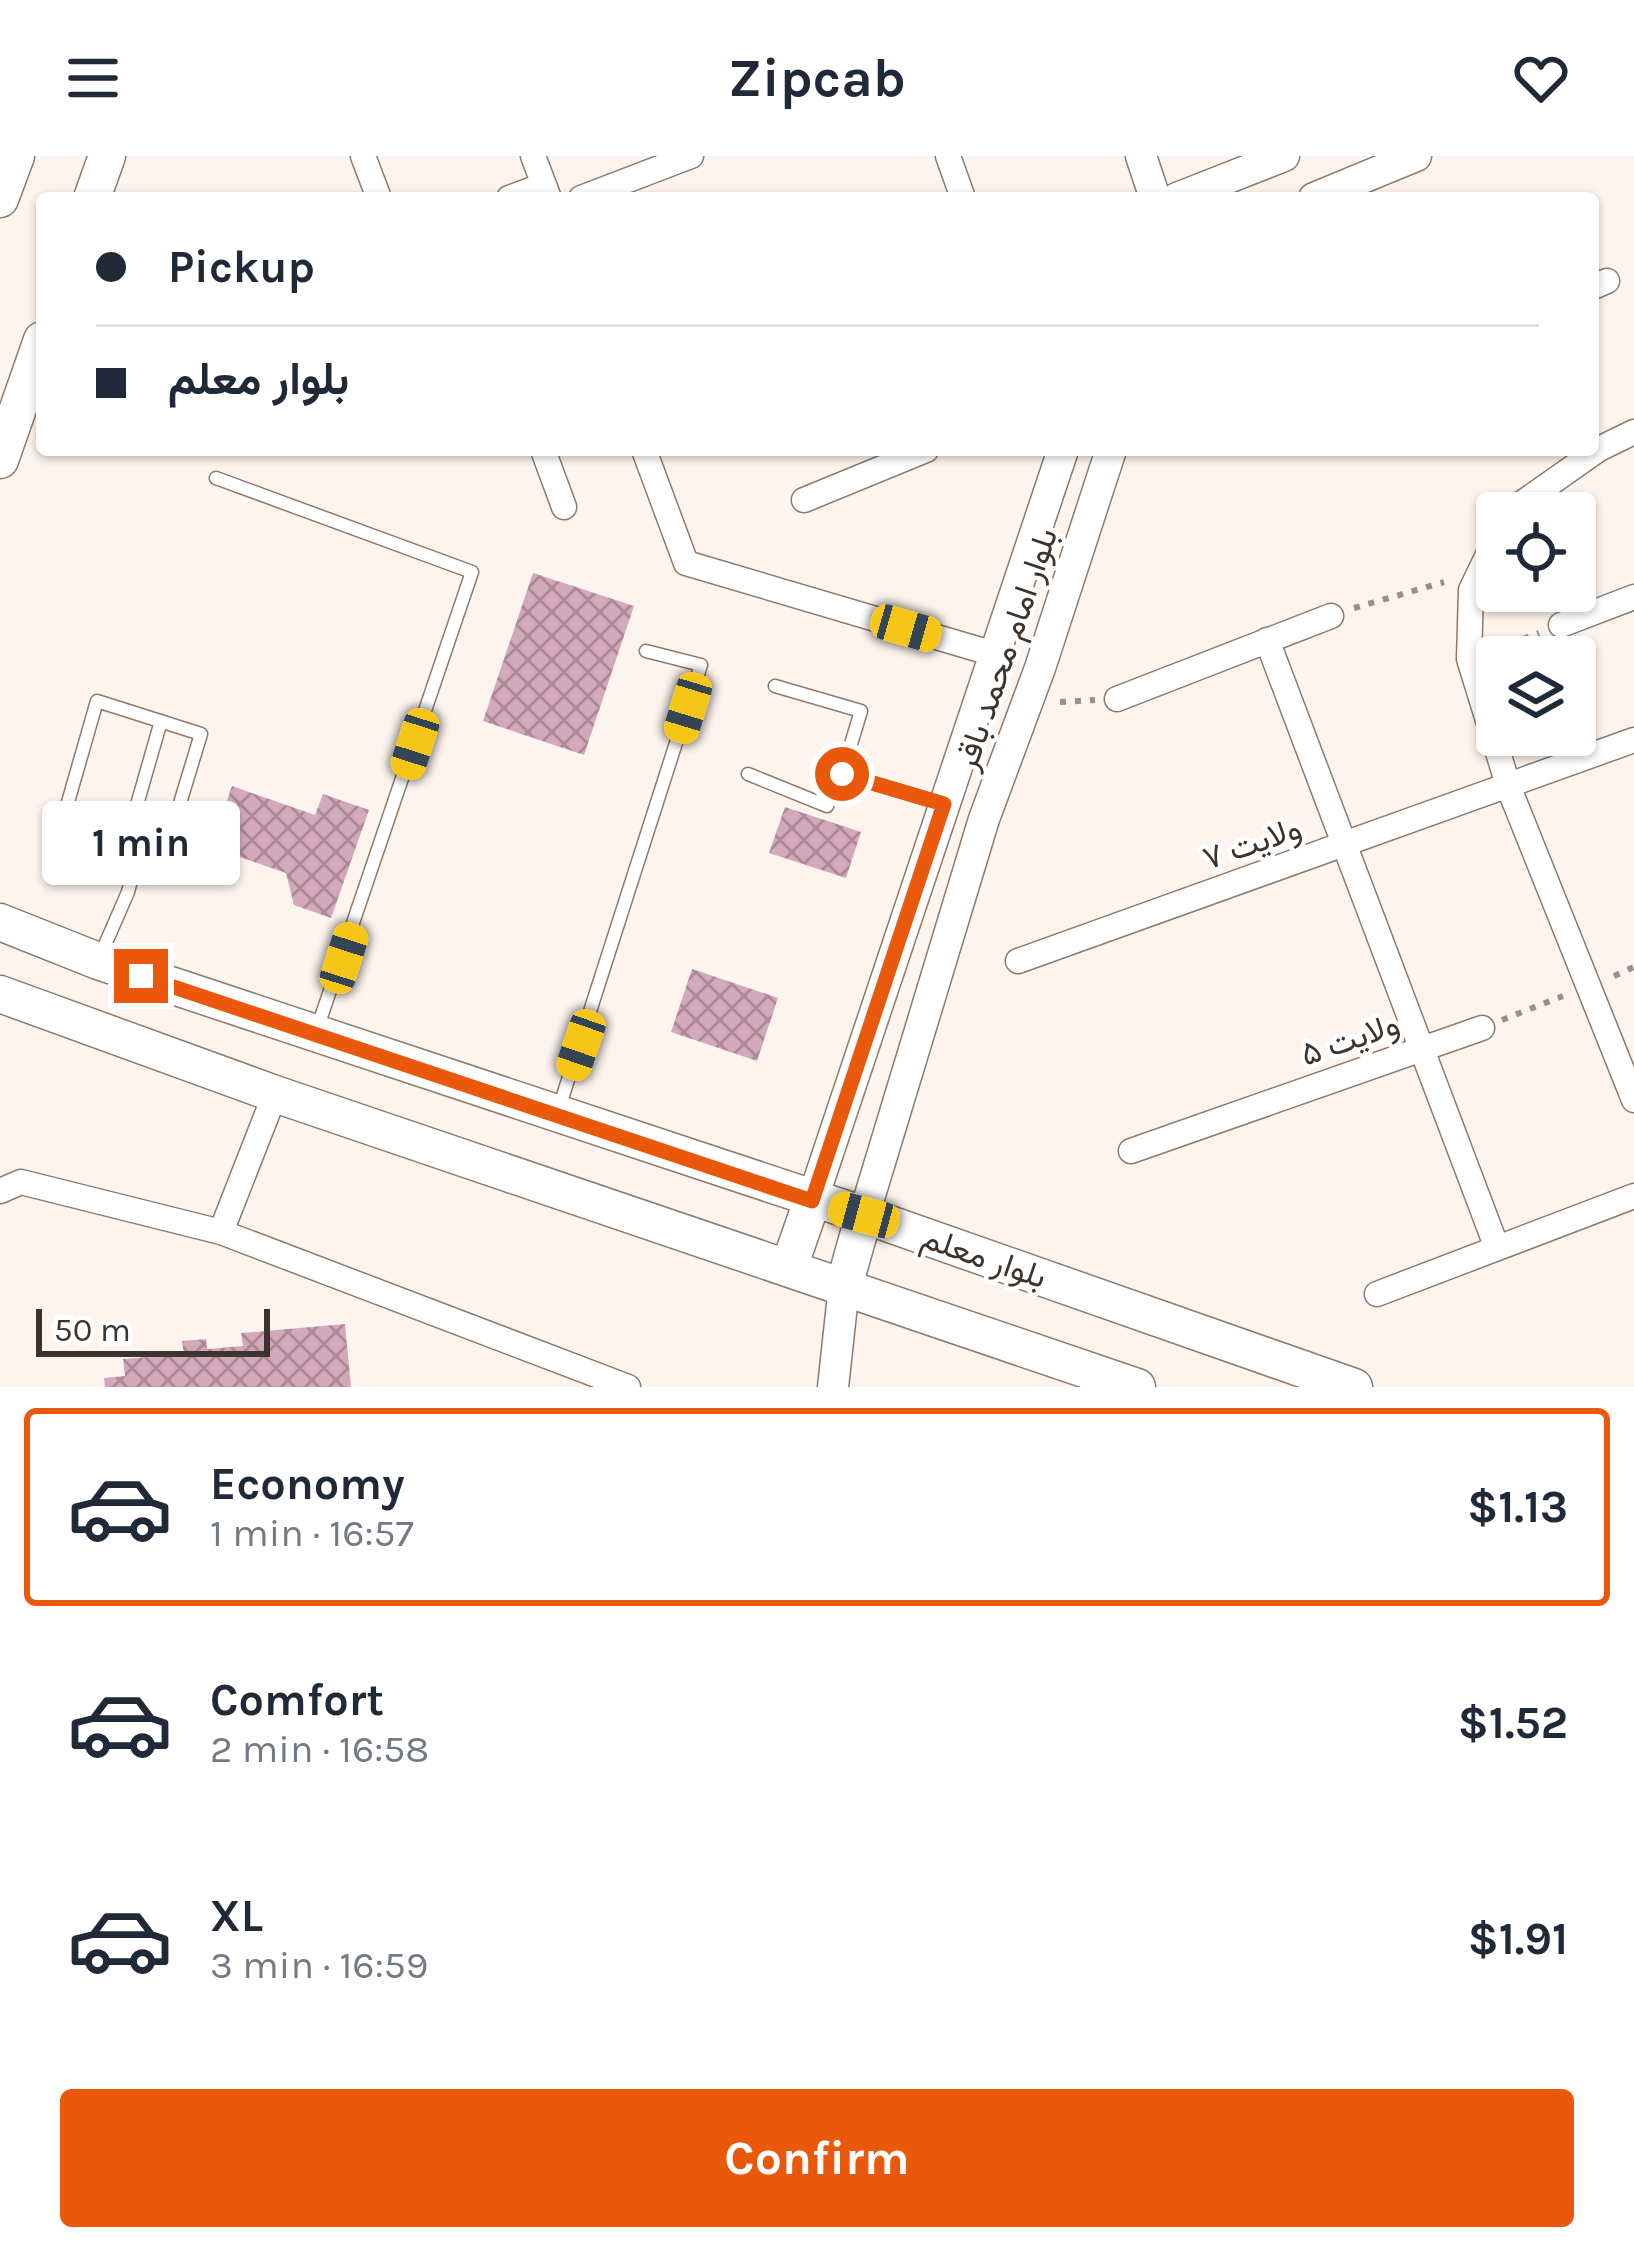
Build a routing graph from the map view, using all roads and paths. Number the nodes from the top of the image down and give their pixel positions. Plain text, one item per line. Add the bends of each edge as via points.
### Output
1 (16, 156) edge
2 (107, 156) edge
3 (363, 156) edge
4 (533, 156) edge
5 (691, 156) edge
6 (948, 156) edge
7 (1141, 156) edge
8 (1284, 156) edge
9 (1416, 156) edge
10 (546, 191) edge
11 (94, 192) edge
12 (377, 192) edge
13 (596, 192) edge
14 (961, 192) edge
15 (1153, 192) edge
16 (1192, 192) edge
17 (1329, 192) edge
18 (0, 200) edge
19 (35, 378) edge
20 (1634, 432) edge
21 (1599, 440) edge
22 (545, 456) edge
23 (646, 456) edge
24 (911, 456) edge
25 (1061, 456) edge
26 (1109, 456) edge
27 (1578, 456) edge
28 (0, 460) edge
29 (216, 478) dead end
30 (1534, 492) edge
31 (804, 500) dead end
32 (564, 507) dead end
33 (1476, 580) edge
34 (1471, 590) junction
35 (1634, 597) edge
36 (1331, 616) joint
37 (1561, 625) joint
38 (1267, 640) junction
39 (646, 651) dead end
40 (994, 654) junction
41 (1469, 659) junction
42 (775, 686) dead end
43 (1117, 699) joint
44 (1027, 704) junction
45 (161, 721) junction
46 (1634, 740) edge
47 (748, 774) dead end
48 (842, 774) junction
49 (1509, 788) junction
50 (944, 804) junction
51 (1344, 845) junction
52 (129, 860) junction
53 (0, 922) edge
54 (98, 961) junction
55 (1018, 961) dead end
56 (1588, 986) junction
57 (0, 994) edge
58 (1482, 1028) joint
59 (315, 1034) junction
60 (1421, 1049) junction
61 (275, 1094) junction
62 (1634, 1100) edge
63 (557, 1115) junction
64 (1131, 1151) dead end
65 (0, 1191) edge
66 (1634, 1196) edge
67 (812, 1201) junction
68 (864, 1215) junction
69 (221, 1232) junction
70 (1497, 1248) junction
71 (789, 1267) junction
72 (844, 1286) junction
73 (1377, 1294) dead end
74 (628, 1387) edge
75 (833, 1387) edge
76 (1137, 1387) edge
77 (1354, 1387) edge

1 - 18 main road
2 - 11 main road
3 - 12 street
4 - 10 street
5 - 13 street
6 - 14 street
7 - 15 street
8 - 16 street
9 - 17 street
19 - 28 main road
20 - 21 street
22 - 32 street
23 - 40 street via 686,563
24 - 31 street
25 - 40 street, بلوار امام محمد باقر
26 - 44 street, بلوار امام محمد باقر
27 - 30 street
29 - 59 lane via 472,572
33 - 34 street
34 - 36 path via 1440,580
34 - 41 street
35 - 37 street
36 - 38 street
37 - 41 path
38 - 43 street
38 - 51 street
39 - 63 lane via 701,665
40 - 50 street, بلوار امام محمد باقر
41 - 49 street
42 - 48 lane via 861,711
43 - 44 path
44 - 68 street, بلوار امام محمد باقر via 984,819
45 - 52 lane
45 - 52 lane via 201,734 160,869
45 - 52 lane via 97,701 58,837
46 - 49 street, ولایت ۷
47 - 48 lane via 827,806
48 - 50 lane
49 - 51 street, ولایت ۷
49 - 56 street
50 - 67 street, بلوار امام محمد باقر
51 - 55 street, ولایت ۷
51 - 60 street
52 - 54 lane via 128,892
53 - 54 main road, بلوار معلم
54 - 59 main road, بلوار معلم
56 - 58 path
56 - 62 street
57 - 61 main road
58 - 60 street, ولایت ۵
59 - 63 main road, بلوار معلم
60 - 64 street, ولایت ۵
60 - 70 street
61 - 69 street
61 - 71 main road
63 - 67 main road, بلوار معلم
65 - 69 street via 21,1182
66 - 70 street
67 - 68 main road, بلوار معلم
67 - 71 main road
68 - 72 main road
68 - 77 main road, بلوار معلم
69 - 74 street
70 - 73 street
71 - 72 main road
72 - 75 street
72 - 76 main road

